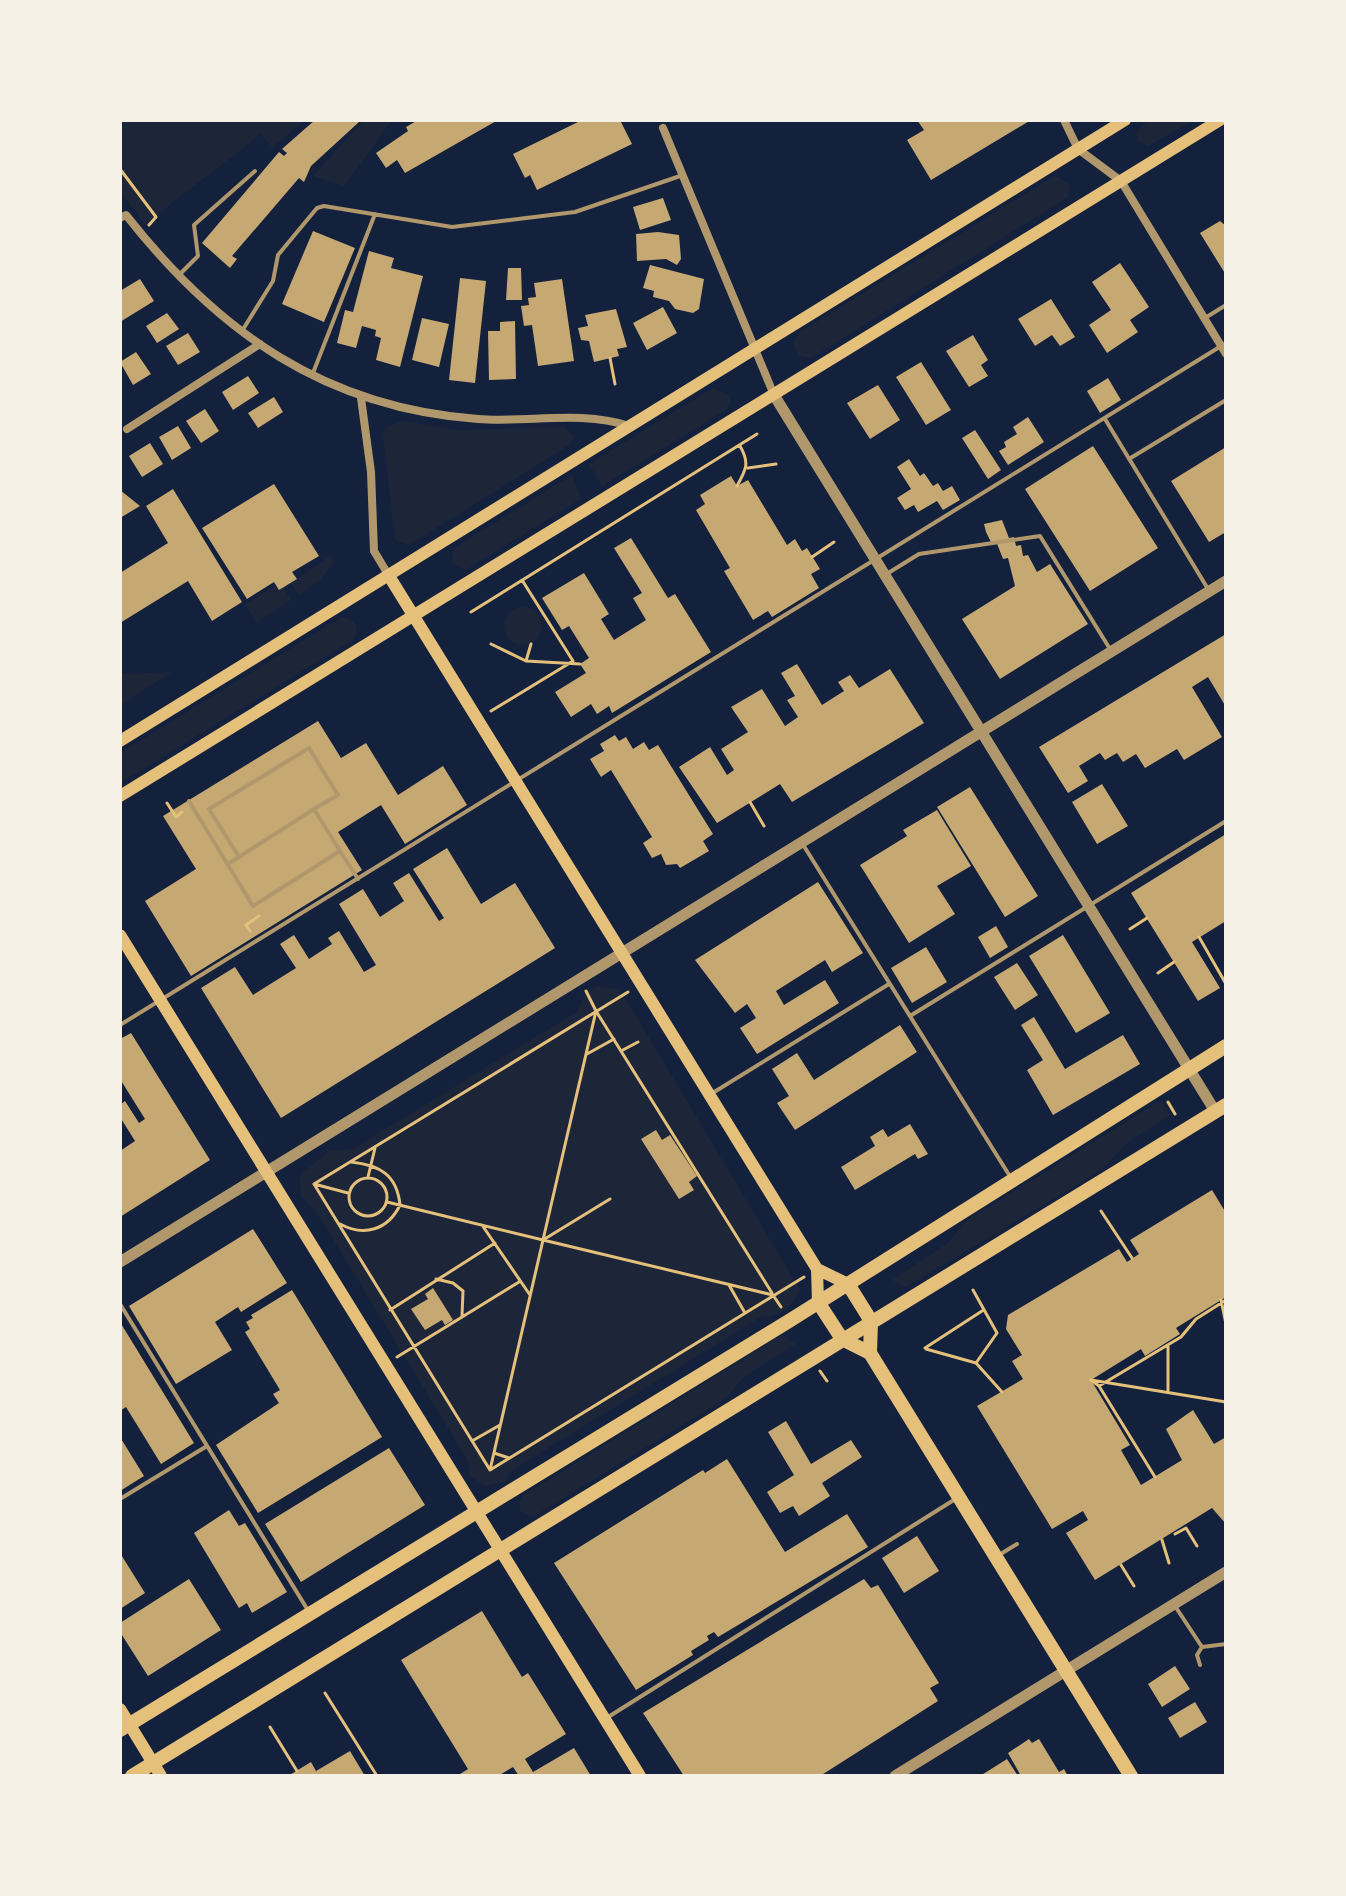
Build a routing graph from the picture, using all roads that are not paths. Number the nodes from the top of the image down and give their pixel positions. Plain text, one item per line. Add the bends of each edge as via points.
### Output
1 (1064, 120) edge
2 (1125, 120) edge
3 (1220, 120) edge
4 (663, 128) dead end
5 (1078, 149) junction
6 (255, 171) dead end
7 (683, 175) junction
8 (1121, 181) junction
9 (375, 214) junction
10 (123, 216) edge
11 (178, 276) junction
12 (1226, 305) edge
13 (1205, 318) junction
14 (242, 331) junction
15 (260, 344) junction
16 (1224, 348) edge
17 (754, 350) junction
18 (312, 375) junction
19 (774, 395) junction
20 (361, 398) junction
21 (1226, 400) edge
22 (1105, 418) junction
23 (629, 426) junction
24 (127, 429) dead end
25 (1129, 459) junction
26 (875, 560) junction
27 (885, 575) junction
28 (389, 576) junction
29 (1226, 581) edge
30 (1209, 591) junction
31 (414, 616) junction
32 (1111, 651) junction
33 (981, 732) junction
34 (120, 741) edge
35 (516, 781) junction
36 (120, 796) edge
37 (190, 803) road end
38 (314, 809) junction
39 (1226, 821) edge
40 (802, 842) junction
41 (340, 851) junction
42 (239, 857) junction
43 (228, 864) junction
44 (358, 879) junction
45 (1088, 906) junction
46 (120, 935) edge
47 (622, 953) junction
48 (889, 984) junction
49 (160, 1000) junction
50 (910, 1016) junction
51 (120, 1025) edge
52 (1226, 1046) edge
53 (1189, 1069) junction
54 (710, 1095) junction
55 (1220, 1108) edge
56 (267, 1172) junction
57 (1012, 1180) junction
58 (120, 1262) edge
59 (817, 1269) junction
60 (848, 1284) junction
61 (818, 1302) junction
62 (120, 1304) edge
63 (871, 1321) junction
64 (842, 1339) junction
65 (870, 1353) junction
66 (207, 1446) junction
67 (959, 1497) junction
68 (120, 1499) edge
69 (476, 1512) junction
70 (1017, 1544) dead end
71 (499, 1548) junction
72 (996, 1557) junction
73 (1226, 1572) edge
74 (1173, 1604) junction
75 (310, 1612) junction
76 (1226, 1644) edge
77 (1202, 1647) junction
78 (1200, 1665) dead end
79 (1066, 1670) junction
80 (120, 1709) edge
81 (604, 1719) junction
82 (125, 1728) edge
83 (153, 1762) junction
84 (132, 1776) edge
85 (161, 1776) edge
86 (640, 1776) edge
87 (895, 1776) edge
88 (1131, 1776) edge

1 - 5 street
2 - 5 main road
3 - 8 main road
4 - 7 street
5 - 8 street
5 - 17 main road
6 - 11 lane via 194,225 198,256
7 - 9 lane via 575,212 503,222 452,227
7 - 17 street
8 - 13 street
8 - 19 main road
9 - 14 lane via 317,208 278,255 273,281
9 - 18 lane
10 - 11 street
11 - 14 street
12 - 13 lane
13 - 16 street
14 - 15 street
15 - 18 street
15 - 24 street
16 - 22 lane
17 - 19 street
17 - 23 main road
18 - 20 street
19 - 26 street
19 - 31 main road
20 - 23 street via 473,419 602,418
20 - 28 street via 374,551
21 - 25 lane
22 - 25 lane
22 - 26 lane
23 - 28 main road
25 - 30 lane
26 - 27 street
26 - 35 lane
27 - 32 lane via 919,554 1040,536
27 - 33 street
28 - 31 main road
28 - 34 main road
29 - 30 street
30 - 32 street
31 - 35 main road
31 - 36 main road
32 - 33 street
33 - 40 street
33 - 45 street
35 - 44 lane
35 - 47 main road
37 - 43 lane
38 - 41 lane
38 - 42 lane
38 - 42 lane via 338,795 309,748 209,809
39 - 45 lane
40 - 47 street
40 - 48 lane
41 - 43 lane via 253,906
41 - 44 lane
42 - 43 lane
44 - 49 lane
45 - 50 lane
45 - 53 street
46 - 49 main road
47 - 54 main road
47 - 56 street
48 - 50 lane
48 - 54 lane
49 - 51 lane
49 - 56 main road
50 - 57 lane
52 - 53 main road
53 - 55 street
53 - 57 main road
54 - 59 main road
55 - 63 main road
56 - 58 street
56 - 69 main road
57 - 60 main road
59 - 60 main road
59 - 61 main road
60 - 61 main road
60 - 63 main road
61 - 64 main road
61 - 69 main road
62 - 66 lane
63 - 64 main road
63 - 65 main road
64 - 65 main road
64 - 71 main road
65 - 67 main road
66 - 68 lane
66 - 75 lane
67 - 72 main road
67 - 81 lane
69 - 71 main road
69 - 75 main road
70 - 72 lane
71 - 81 main road
71 - 83 main road
72 - 79 main road
73 - 74 street
74 - 77 lane
74 - 79 street
75 - 82 main road
76 - 77 lane
77 - 78 lane via 1197,1655
79 - 87 street
79 - 88 main road
80 - 82 main road
81 - 86 main road
82 - 83 main road
83 - 84 main road
83 - 85 main road

